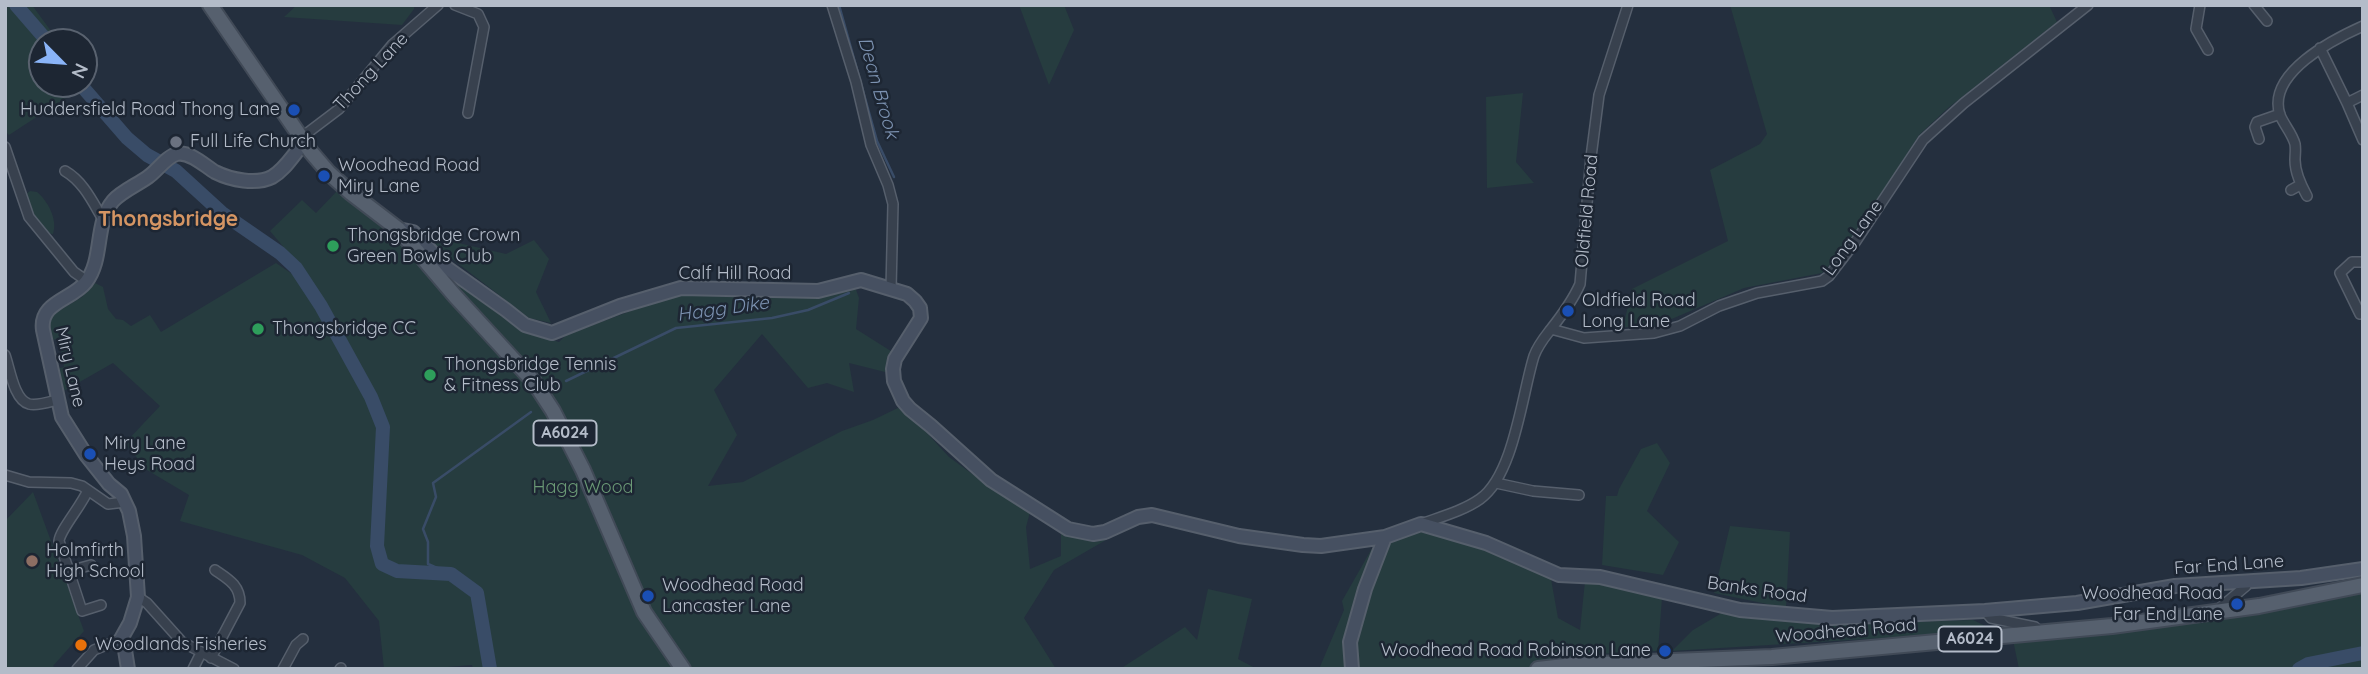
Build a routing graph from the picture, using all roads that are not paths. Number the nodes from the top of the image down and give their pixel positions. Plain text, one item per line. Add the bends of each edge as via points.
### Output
1 (210, 5) edge
2 (438, 5) edge
3 (455, 5) edge
4 (832, 5) edge
5 (1628, 5) edge
6 (2088, 5) edge
7 (2200, 5) edge
8 (2254, 5) edge
9 (2267, 21) dead end
10 (2363, 26) edge
11 (2320, 48) junction
12 (2208, 50) dead end
13 (2363, 95) edge
14 (2347, 103) junction
15 (468, 113) dead end
16 (2280, 114) junction
17 (304, 139) junction
18 (2259, 139) dead end
19 (2363, 140) edge
20 (5, 147) edge
21 (65, 171) dead end
22 (2307, 196) dead end
23 (104, 221) junction
24 (398, 229) junction
25 (2363, 262) edge
26 (87, 281) junction
27 (891, 289) junction
28 (2360, 314) dead end
29 (1552, 329) junction
30 (5, 355) edge
31 (57, 400) junction
32 (5, 475) edge
33 (1496, 483) junction
34 (88, 490) junction
35 (1579, 495) dead end
36 (125, 502) junction
37 (1421, 524) junction
38 (1385, 537) junction
39 (91, 565) dead end
40 (2363, 569) edge
41 (215, 570) dead end
42 (69, 571) junction
43 (2247, 582) junction
44 (2363, 585) edge
45 (138, 597) junction
46 (2099, 600) joint
47 (102, 605) dead end
48 (1985, 611) junction
49 (2219, 611) junction
50 (2042, 632) junction
51 (303, 639) dead end
52 (117, 641) junction
53 (201, 653) junction
54 (211, 658) junction
55 (1773, 663) edge
56 (77, 669) edge
57 (128, 669) edge
58 (193, 669) edge
59 (234, 669) edge
60 (283, 669) edge
61 (683, 669) edge
62 (1352, 669) edge
63 (1538, 669) edge

1 - 17 main road, A6024
2 - 17 street, Thong Lane via 393,44 340,109
3 - 15 street via 478,13 484,27
4 - 27 street via 871,145 893,204
5 - 29 street, Oldfield Road via 1600,95 1580,284
6 - 29 street, Long Lane via 1923,140 1856,241 1822,281 1757,293 1654,333 1584,338
7 - 12 street via 2196,29
8 - 9 street
10 - 11 street
11 - 14 street
11 - 16 street via 2292,72 2280,99
13 - 14 street
14 - 19 street
16 - 18 street via 2251,129
16 - 22 street via 2296,148 2296,187
17 - 23 street via 276,174 255,181 226,176 184,154 173,156 119,195
17 - 24 main road, A6024 via 329,173
20 - 26 street via 29,217 74,272
21 - 23 street via 75,177
23 - 26 street
24 - 27 street, Calf Hill Road via 412,232 447,268 525,325 552,333 681,288 818,291 861,280
24 - 61 main road, A6024 via 534,382 553,411 644,612
25 - 28 street via 2352,262 2340,273
26 - 31 street, Miry Lane via 47,310 42,322
27 - 38 street, Calf Hill Road via 915,301 921,318 895,359 894,381 902,401 991,480 1068,529 1084,534 1105,531 1152,515 1303,545
29 - 33 street, Oldfield Road via 1534,355 1518,428
30 - 31 street via 22,400 37,405
31 - 36 street, Miry Lane via 74,439
32 - 34 street via 29,482 71,483
33 - 35 street
33 - 37 street, Oldfield Road via 1466,507
34 - 36 street via 108,503
34 - 42 street via 60,536
36 - 45 street, Miry Lane via 134,536
37 - 38 street
37 - 48 street, Banks Road via 1486,543 1559,575 1600,577 1740,610 1832,618
38 - 62 street via 1350,642
39 - 42 street
40 - 43 street, Far End Lane
41 - 54 street via 234,584 240,603
42 - 47 street via 82,611
43 - 46 street, Far End Lane via 2175,586
43 - 49 street
44 - 49 main road, Woodhead Road / A6024
45 - 52 street, Miry Lane via 130,623
45 - 53 street via 176,637
46 - 48 street, Banks Road
48 - 50 street via 1991,618
49 - 50 main road, Woodhead Road / A6024
50 - 55 main road, Woodhead Road / A6024
51 - 60 street
52 - 56 street via 94,650
52 - 57 street via 125,650
53 - 54 street
53 - 58 street
54 - 59 street
55 - 63 main road, Woodhead Road / A6024

